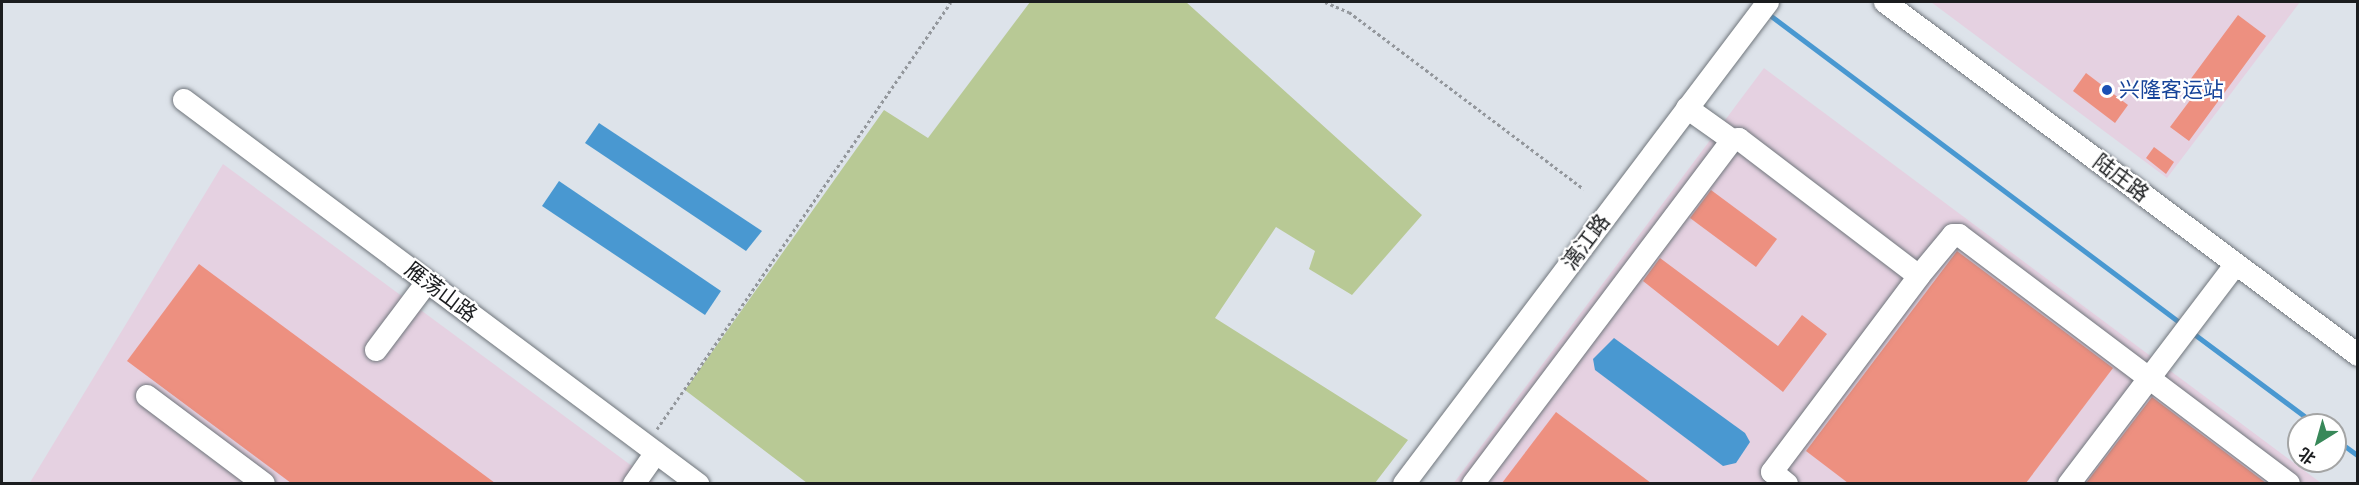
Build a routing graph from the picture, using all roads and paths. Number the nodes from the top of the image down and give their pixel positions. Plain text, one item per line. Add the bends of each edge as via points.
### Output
1 (951, 2) edge
2 (1325, 2) edge
3 (1768, 2) edge
4 (1885, 2) edge
5 (184, 100) dead end
6 (1687, 108) junction
7 (1732, 140) junction
8 (1584, 189) dead end
9 (2236, 264) junction
10 (1919, 276) junction
11 (428, 282) junction
12 (376, 350) dead end
13 (2358, 355) edge
14 (2149, 378) junction
15 (147, 396) dead end
16 (651, 449) junction
17 (260, 482) edge
18 (634, 483) edge
19 (698, 483) edge
20 (1404, 483) edge
21 (1473, 483) edge
22 (1786, 483) edge
23 (2069, 483) edge
24 (2289, 483) edge

1 - 16 path
2 - 8 path via 1349,12
3 - 6 street, 漓江路
4 - 9 street, 陆庄路
5 - 11 street, 雁荡山路
6 - 7 street
6 - 20 street, 漓江路
7 - 10 street via 1739,139
7 - 21 street
9 - 13 street, 陆庄路
9 - 14 street
10 - 14 street via 1953,235 1959,234
10 - 22 street via 1772,472
11 - 12 street
11 - 16 street, 雁荡山路
14 - 23 street
14 - 24 street
15 - 17 street
16 - 18 street
16 - 19 street, 雁荡山路

